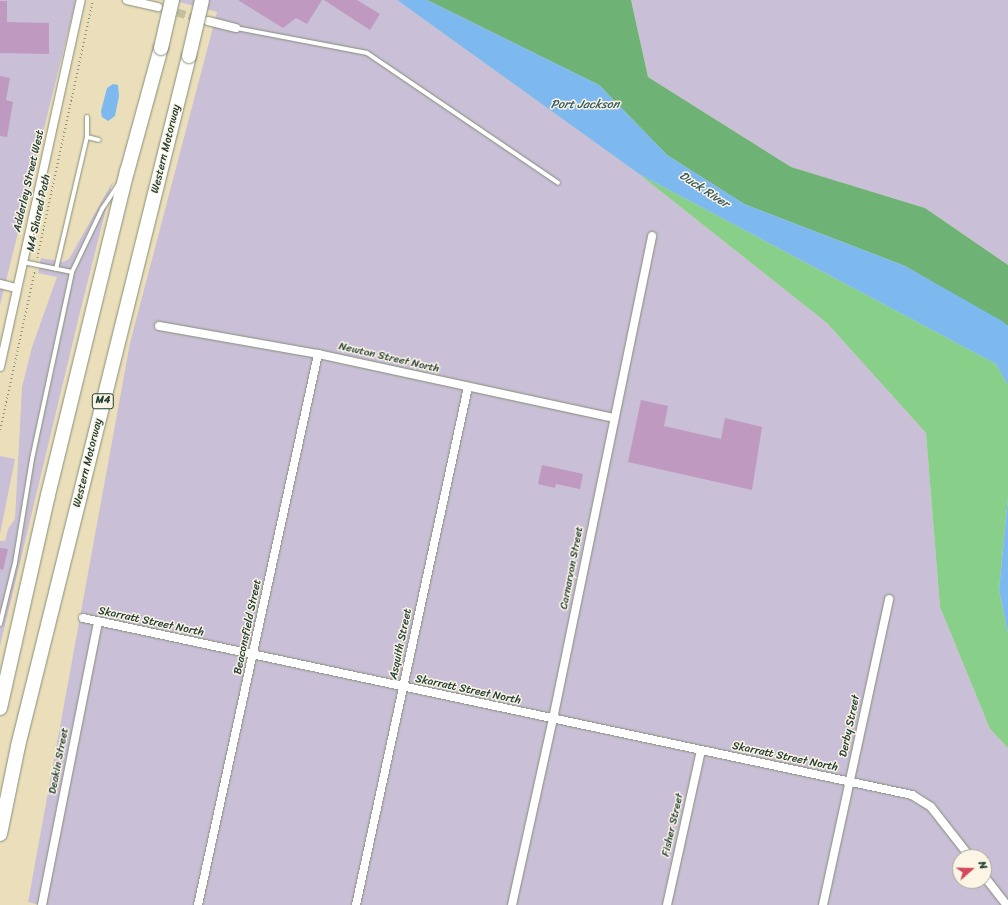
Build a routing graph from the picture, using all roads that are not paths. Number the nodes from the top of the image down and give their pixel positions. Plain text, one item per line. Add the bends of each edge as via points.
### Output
1 (81, 0) edge
2 (127, 0) edge
3 (172, 0) edge
4 (202, 0) edge
5 (158, 7) tunnel mouth
6 (208, 22) tunnel mouth
7 (236, 28) joint
8 (87, 117) dead end
9 (88, 137) junction
10 (99, 140) dead end
11 (127, 172) junction
12 (558, 183) dead end
13 (652, 236) dead end
14 (22, 262) junction
15 (56, 269) junction
16 (72, 272) junction
17 (0, 284) edge
18 (16, 288) junction
19 (159, 326) dead end
20 (318, 354) junction
21 (0, 367) edge
22 (468, 387) junction
23 (614, 418) junction
24 (889, 599) dead end
25 (83, 618) dead end
26 (98, 622) junction
27 (0, 624) edge
28 (253, 655) junction
29 (402, 687) junction
30 (0, 708) edge
31 (553, 719) junction
32 (701, 751) junction
33 (849, 782) junction
34 (0, 834) edge
35 (964, 849) edge
36 (992, 886) edge
37 (42, 905) edge
38 (198, 905) edge
39 (356, 905) edge
40 (512, 905) edge
41 (667, 905) edge
42 (823, 905) edge
43 (1007, 905) edge

1 - 14 street, Adderley Street West
2 - 5 street
3 - 11 highway, bridge
4 - 34 highway, Western Motorway / M4, bridge via 18,746
6 - 7 street
7 - 12 lane via 367,54
8 - 9 lane
9 - 10 lane
9 - 15 lane
11 - 16 lane via 102,209
11 - 30 highway via 48,495
13 - 23 street, Carnarvon Street
14 - 15 lane
14 - 18 street, Adderley Street West
15 - 16 lane
16 - 27 lane via 32,459 15,563
17 - 18 street
18 - 21 street, Adderley Street West
19 - 20 street, Newton Street North
20 - 22 street, Newton Street North
20 - 28 street, Beaconsfield Street
22 - 23 street, Newton Street North
22 - 29 street, Asquith Street
23 - 31 street, Carnarvon Street
24 - 33 street, Derby Street
25 - 26 street, Skarratt Street North
26 - 28 street, Skarratt Street North
26 - 37 street, Deakin Street
28 - 29 street, Skarratt Street North
28 - 38 street, Beaconsfield Street
29 - 31 street, Skarratt Street North
29 - 39 street, Asquith Street
31 - 32 street, Skarratt Street North
31 - 40 street, Carnarvon Street
32 - 33 street, Skarratt Street North
32 - 41 street, Fisher Street
33 - 35 street, Skarratt Street North via 912,795 930,806
33 - 42 street, Derby Street
36 - 43 street

